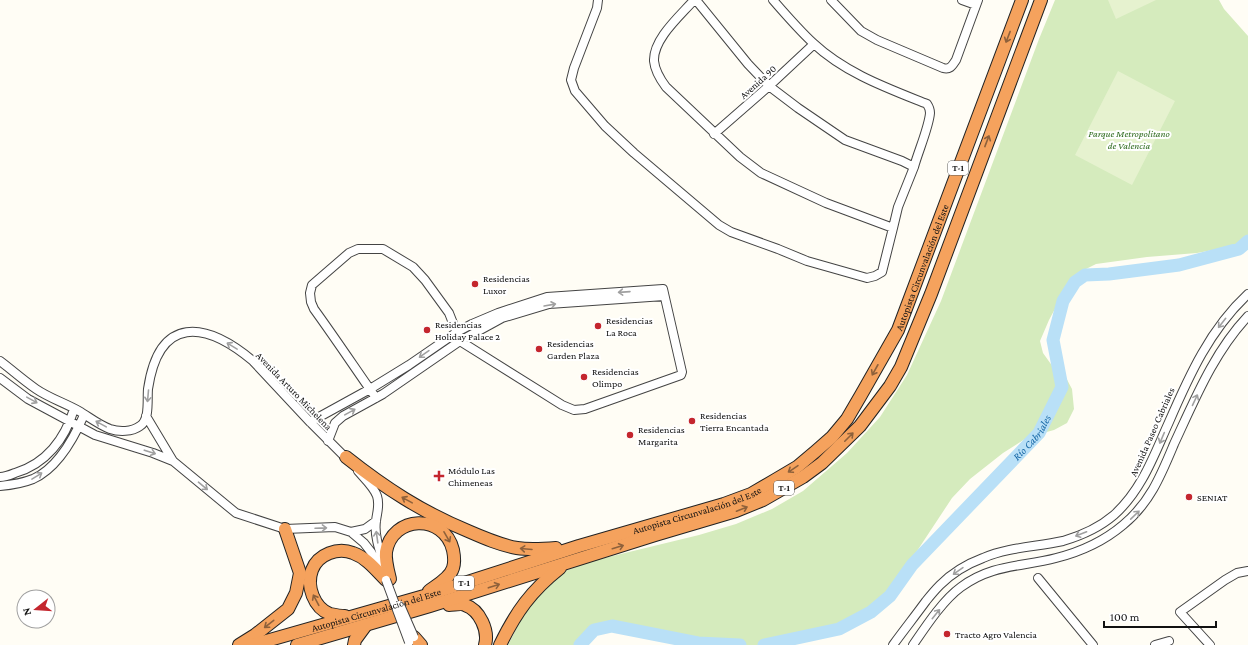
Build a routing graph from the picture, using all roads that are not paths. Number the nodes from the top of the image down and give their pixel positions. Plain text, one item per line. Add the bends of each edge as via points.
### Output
1 (598, 0) edge
2 (695, 0) edge
3 (773, 0) edge
4 (831, 0) edge
5 (962, 0) edge
6 (1022, 0) edge
7 (1041, 0) edge
8 (977, 2) edge
9 (814, 44) junction
10 (770, 86) junction
11 (714, 134) junction
12 (914, 167) junction
13 (893, 228) junction
14 (664, 293) junction
15 (1248, 294) edge
16 (1248, 316) edge
17 (457, 332) junction
18 (460, 341) junction
19 (0, 361) edge
20 (0, 378) edge
21 (370, 389) junction
22 (376, 398) junction
23 (74, 409) junction
24 (84, 415) junction
25 (146, 416) junction
26 (70, 421) junction
27 (310, 422) junction
28 (79, 426) junction
29 (328, 441) junction
30 (346, 457) junction
31 (173, 461) junction
32 (0, 477) edge
33 (0, 486) edge
34 (376, 520) junction
35 (285, 529) junction
36 (351, 532) junction
37 (579, 546) junction
38 (565, 564) junction
39 (1248, 571) edge
40 (1038, 578) dead end
41 (388, 580) junction
42 (424, 596) junction
43 (430, 606) junction
44 (348, 617) junction
45 (366, 625) junction
46 (1169, 641) dead end
47 (414, 643) edge
48 (239, 645) edge
49 (252, 645) edge
50 (297, 645) edge
51 (354, 645) edge
52 (484, 645) edge
53 (500, 645) edge
54 (893, 645) edge
55 (913, 645) edge
56 (1093, 645) edge
57 (1155, 645) edge
58 (1210, 645) edge

1 - 13 street via 571,80 575,92 611,132 719,225 807,261 867,278 882,272
2 - 10 street via 748,64
2 - 11 street via 660,40 654,61 658,75 666,87
3 - 9 street
4 - 8 street via 861,31 947,69 956,60
5 - 8 street
6 -> 37 highway, Autopista Circunvalación del Este / T-1 via 898,330 847,419 832,437 797,467 751,494
38 -> 7 highway, Autopista Circunvalación del Este / T-1 via 736,511 763,500 822,463 860,426 890,386 910,349
9 - 10 street, Avenida 90
9 - 12 street via 876,84 926,104 930,108
10 - 11 street, Avenida 90
10 - 12 street via 845,140
11 - 13 street via 761,173 826,203
12 - 13 street
14 -> 17 street via 547,297 498,313
18 -> 14 street via 502,318 549,304
14 - 18 street via 681,375 585,409 574,410 562,405
15 -> 54 street, Avenida Paseo Cabriales via 1203,350 1147,472 1134,494 1114,516 1091,530 1063,541 1007,550 960,569 939,585
55 -> 16 street via 960,587 993,570 1070,554 1111,534 1142,508 1155,488 1198,393 1217,358
17 - 18 street
17 -> 21 street
17 - 21 street via 449,313 414,266 383,249 358,249 349,253 312,285 311,302
18 - 22 street
19 - 23 street via 36,389
20 -> 26 street via 28,399
21 - 22 street
21 - 27 street
29 -> 22 street via 335,423
23 - 24 street
23 - 26 street
25 -> 24 street via 141,426 128,431 111,429
24 - 28 street
27 -> 25 street, Avenida Arturo Michelena via 242,352 210,334 194,331 171,338 162,348 153,367
25 - 31 street
26 - 28 street
26 - 32 street via 61,440 45,458 28,469
27 - 29 street, Avenida Arturo Michelena
28 -> 31 street via 95,435
33 -> 28 street via 34,478 47,469 63,454
29 - 30 street, Avenida Arturo Michelena
30 - 34 street, Avenida Arturo Michelena via 375,491 378,498
37 -> 30 highway via 540,550 517,548 490,541 446,522 398,496
31 -> 35 street via 236,513
34 - 36 street via 365,529
41 -> 34 street, Avenida Arturo Michelena via 379,548
35 -> 36 street via 335,527
35 -> 48 highway via 300,573 296,593 288,609
36 - 41 street via 371,552
37 - 42 highway, Autopista Circunvalación del Este / T-1
43 -> 38 highway, Autopista Circunvalación del Este / T-1
38 - 53 highway via 533,592 516,615
39 - 58 street via 1237,573 1225,580 1181,611
40 - 56 street
41 -> 42 highway via 386,553 396,532 411,524 421,523 438,527 449,538 454,558 453,568 447,577
44 -> 41 highway via 329,614 319,607 315,600 310,579 318,561 336,551 354,553
41 - 47 street, bridge
42 - 44 highway, Autopista Circunvalación del Este / T-1
43 - 45 highway, Autopista Circunvalación del Este / T-1
43 - 52 highway via 464,604 472,608 484,624
44 - 49 highway, Autopista Circunvalación del Este / T-1
45 - 50 highway, Autopista Circunvalación del Este / T-1
45 - 51 highway
46 - 57 street

